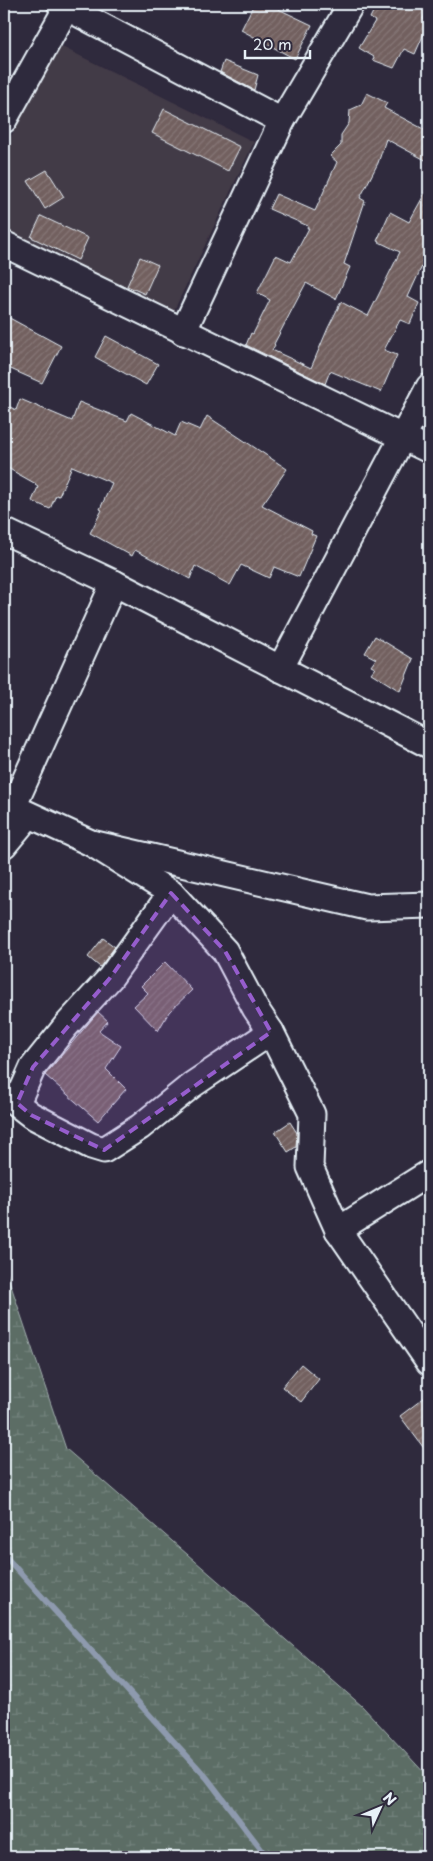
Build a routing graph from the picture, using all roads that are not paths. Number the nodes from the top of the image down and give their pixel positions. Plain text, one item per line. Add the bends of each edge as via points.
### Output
1 (351, 4) edge
2 (64, 6) edge
3 (4, 120) edge
4 (282, 121) junction
5 (4, 244) edge
6 (183, 332) junction
7 (429, 387) edge
8 (403, 436) junction
9 (429, 450) edge
10 (4, 531) edge
11 (114, 583) junction
12 (280, 669) junction
13 (429, 745) edge
14 (15, 809) edge
15 (91, 843) junction
16 (4, 846) edge
17 (172, 893) junction
18 (429, 906) edge
19 (271, 1032) junction
20 (10, 1098) edge
21 (429, 1173) edge
22 (338, 1230) junction
23 (429, 1362) edge

1 - 4 street
2 - 3 street
2 - 4 street
4 - 6 street
5 - 6 street
6 - 8 street
7 - 8 street
8 - 9 street
8 - 12 street
10 - 11 street
11 - 12 street
11 - 14 street
12 - 13 street
14 - 15 street
14 - 16 street
15 - 17 street
15 - 18 street via 367,907
17 - 19 street via 225,951
17 - 20 street via 110,978 66,1026
19 - 20 street via 104,1150 31,1115
19 - 22 street via 312,1114 310,1168
21 - 22 street
22 - 23 street

